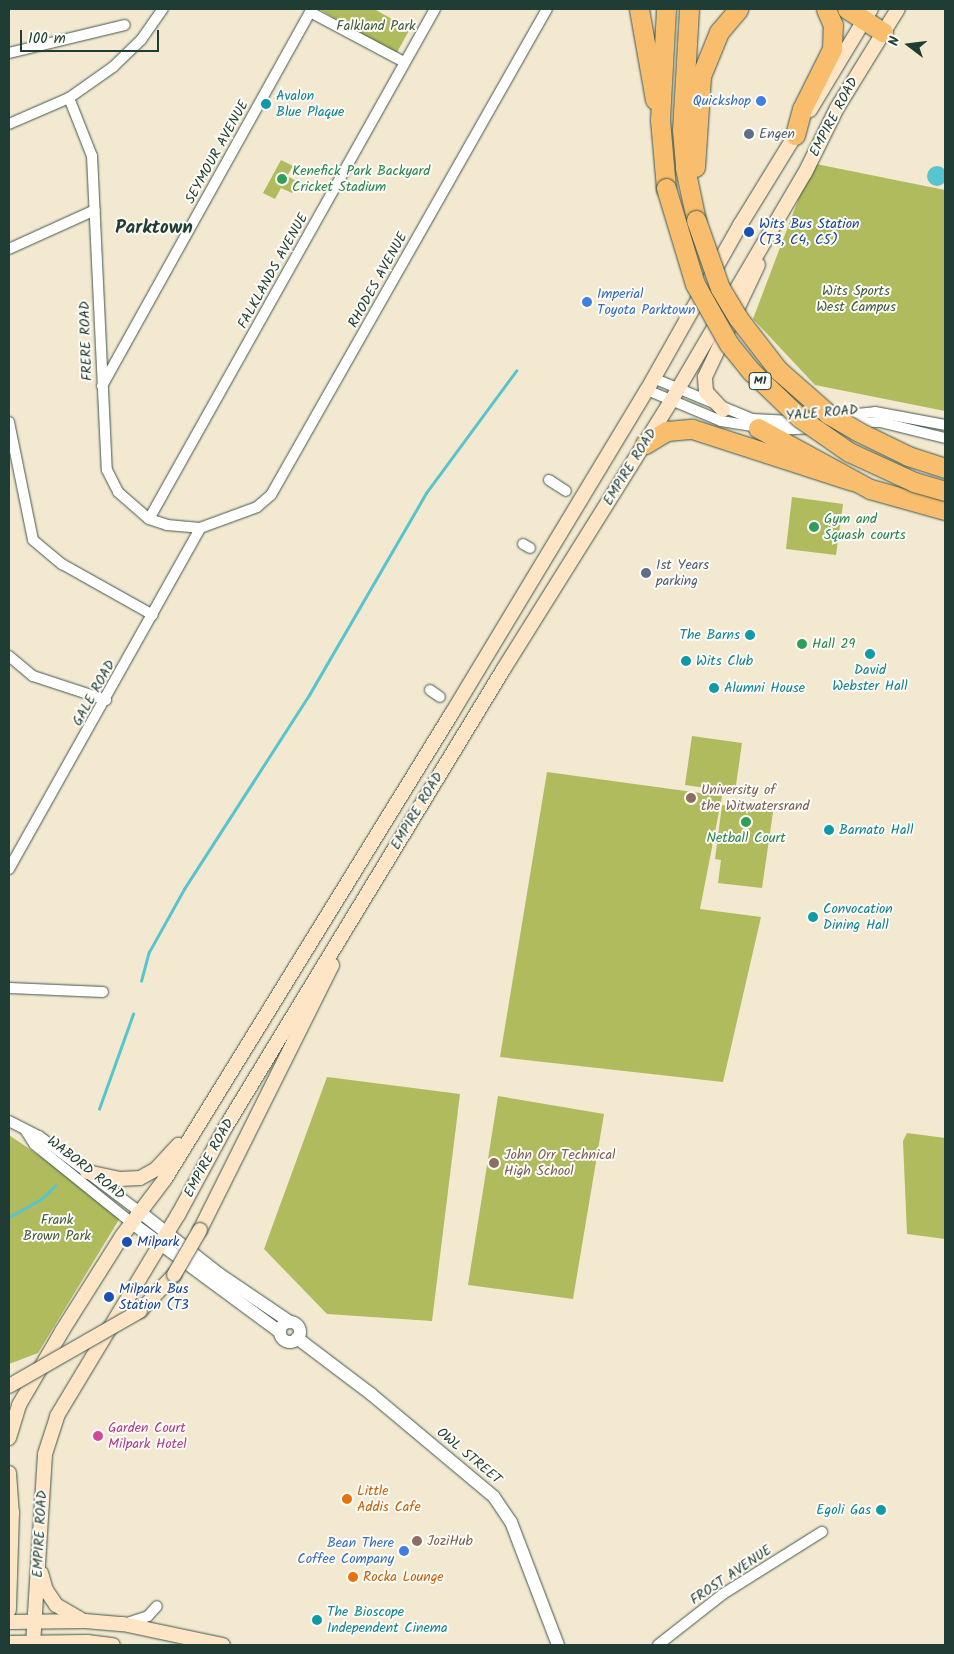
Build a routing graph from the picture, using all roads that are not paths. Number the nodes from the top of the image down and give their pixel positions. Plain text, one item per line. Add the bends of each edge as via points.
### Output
1 (163, 9) edge
2 (435, 9) edge
3 (547, 9) edge
4 (638, 9) edge
5 (666, 9) edge
6 (689, 9) edge
7 (738, 9) edge
8 (826, 9) edge
9 (847, 9) edge
10 (311, 11) edge
11 (868, 12) edge
12 (890, 21) edge
13 (125, 25) dead end
14 (9, 53) edge
15 (404, 62) junction
16 (69, 98) junction
17 (660, 120) junction
18 (9, 124) edge
19 (795, 136) junction
20 (793, 192) junction
21 (95, 210) junction
22 (694, 213) junction
23 (9, 249) edge
24 (730, 324) junction
25 (650, 384) junction
26 (680, 384) junction
27 (101, 387) junction
28 (671, 401) junction
29 (723, 410) junction
30 (9, 422) edge
31 (945, 425) edge
32 (758, 428) junction
33 (945, 438) edge
34 (645, 444) junction
35 (945, 468) edge
36 (549, 480) dead end
37 (853, 481) junction
38 (566, 491) dead end
39 (945, 491) edge
40 (945, 510) edge
41 (149, 519) junction
42 (200, 528) junction
43 (152, 615) junction
44 (9, 656) edge
45 (430, 690) dead end
46 (440, 697) dead end
47 (106, 700) junction
48 (9, 869) edge
49 (335, 947) junction
50 (9, 988) edge
51 (103, 992) dead end
52 (9, 1121) edge
53 (195, 1127) junction
54 (26, 1131) junction
55 (87, 1172) junction
56 (136, 1218) junction
57 (163, 1238) junction
58 (290, 1322) junction
59 (280, 1332) junction
60 (297, 1338) junction
61 (9, 1386) edge
62 (9, 1438) edge
63 (9, 1473) edge
64 (822, 1532) dead end
65 (10, 1542) edge
66 (38, 1563) junction
67 (157, 1606) dead end
68 (9, 1610) edge
69 (34, 1620) junction
70 (85, 1621) junction
71 (9, 1622) edge
72 (124, 1624) junction
73 (9, 1643) edge
74 (33, 1644) edge
75 (113, 1645) edge
76 (223, 1645) edge
77 (558, 1645) edge
78 (658, 1645) edge

1 - 16 street via 133,50
2 - 15 street, FALKLANDS AVENUE
3 - 42 street, RHODES AVENUE via 271,495 257,507
4 - 17 highway
5 - 17 highway, M1
6 - 22 highway, M1 via 682,124 685,168
7 - 22 highway via 720,32 702,76
8 - 19 highway via 833,25 832,49 800,115
9 - 11 highway
10 - 15 street
10 - 27 street, SEYMOUR AVENUE
11 - 12 highway
11 - 19 main road, EMPIRE ROAD
12 - 20 main road, EMPIRE ROAD via 830,119
13 - 14 street
15 - 41 street, FALKLANDS AVENUE
16 - 18 street
16 - 21 street, FRERE ROAD via 89,145
17 - 39 highway, M1, bridge via 666,188 695,284 729,344 757,378 800,418 849,452 914,482
19 - 25 main road, EMPIRE ROAD
20 - 24 main road
20 - 26 main road, EMPIRE ROAD
21 - 23 street
21 - 27 street, FRERE ROAD
22 - 35 highway, M1, bridge via 720,288 738,318 778,370 828,414 908,456
24 - 26 main road via 690,378
24 - 29 main road via 704,382 710,399
25 - 26 street, YALE ROAD
25 - 28 street, YALE ROAD
25 - 53 main road, EMPIRE ROAD
26 - 28 main road, EMPIRE ROAD
26 - 29 street, YALE ROAD
27 - 41 street, FRERE ROAD via 107,470 118,492
28 - 32 street, YALE ROAD via 721,422
28 - 34 main road, EMPIRE ROAD
29 - 31 street, YALE ROAD via 774,422 875,412
30 - 43 street via 33,540 62,564
32 - 33 street, YALE ROAD via 790,431 880,422
32 - 37 highway
34 - 37 highway via 667,432 692,429
34 - 49 main road, EMPIRE ROAD
36 - 38 street
37 - 40 highway
41 - 42 street, FRERE ROAD via 167,525
42 - 43 street, GALE ROAD
43 - 47 street, GALE ROAD
44 - 47 street via 33,676
45 - 46 street
47 - 48 street, GALE ROAD
49 - 57 main road, EMPIRE ROAD via 225,1128
49 - 61 main road, bridge via 324,985 174,1275 140,1311
50 - 51 street
52 - 54 street, WABORD ROAD
53 - 55 main road via 156,1169 140,1178 120,1179
53 - 56 main road, EMPIRE ROAD
54 - 55 street, WABORD ROAD via 39,1136
54 - 56 street, WABORD ROAD via 34,1144
55 - 56 street, WABORD ROAD
56 - 57 street
56 - 62 main road, EMPIRE ROAD via 18,1405
57 - 58 street
57 - 59 street
57 - 66 main road, EMPIRE ROAD via 50,1431 43,1475
58 - 59 street via 282,1326
58 - 60 street via 300,1330
59 - 60 street via 287,1341
60 - 77 street, OWL STREET via 371,1394 494,1497 512,1522
63 - 65 main road, EMPIRE ROAD
64 - 78 street, FROST AVENUE via 723,1594
65 - 68 main road, EMPIRE ROAD
66 - 69 main road, EMPIRE ROAD
66 - 70 main road via 46,1590 56,1605
67 - 72 street via 148,1616
69 - 70 main road
69 - 71 main road
69 - 74 main road, EMPIRE ROAD
70 - 72 main road
72 - 76 main road
73 - 74 main road
74 - 75 main road via 87,1642

